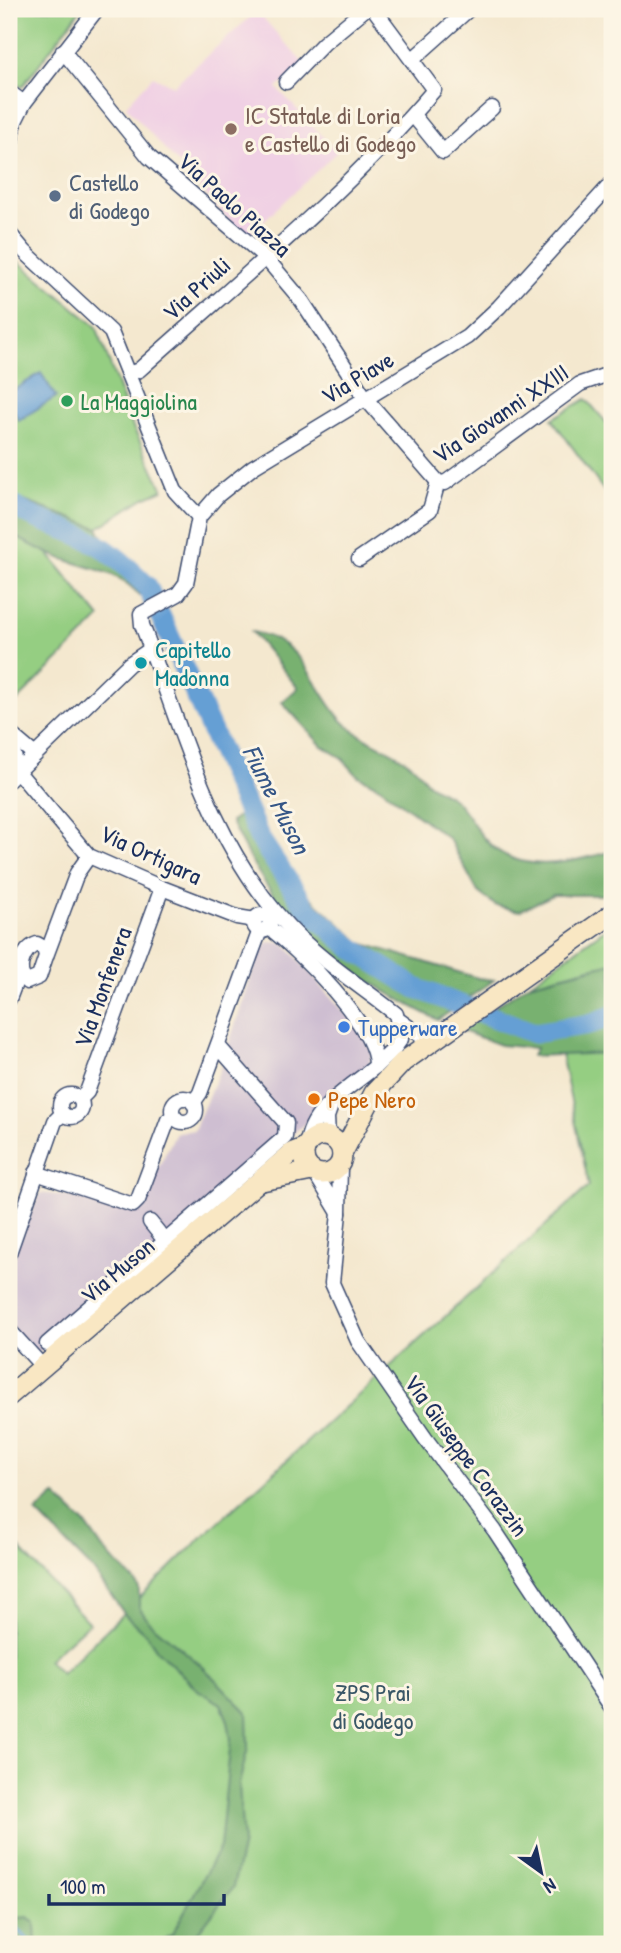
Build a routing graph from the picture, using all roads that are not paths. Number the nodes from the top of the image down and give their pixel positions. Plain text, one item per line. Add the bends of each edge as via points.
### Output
1 (97, 9) edge
2 (365, 9) edge
3 (374, 9) edge
4 (469, 9) edge
5 (63, 51) junction
6 (412, 60) junction
7 (286, 82) dead end
8 (9, 92) edge
9 (24, 103) junction
10 (492, 108) dead end
11 (414, 115) junction
12 (9, 151) edge
13 (612, 183) edge
14 (9, 233) edge
15 (265, 257) junction
16 (612, 373) edge
17 (128, 374) junction
18 (366, 399) junction
19 (438, 482) junction
20 (199, 517) junction
21 (359, 559) dead end
22 (151, 649) junction
23 (9, 733) edge
24 (35, 755) junction
25 (13, 776) edge
26 (89, 856) junction
27 (162, 888) junction
28 (612, 914) edge
29 (261, 926) junction
30 (46, 947) junction
31 (17, 985) edge
32 (400, 1021) junction
33 (431, 1043) junction
34 (218, 1046) junction
35 (376, 1066) junction
36 (332, 1103) junction
37 (360, 1115) junction
38 (329, 1137) junction
39 (307, 1146) junction
40 (341, 1160) junction
41 (314, 1172) junction
42 (36, 1173) junction
43 (258, 1182) junction
44 (136, 1203) junction
45 (339, 1213) junction
46 (170, 1247) junction
47 (9, 1253) edge
48 (81, 1324) junction
49 (9, 1331) edge
50 (47, 1344) dead end
51 (43, 1367) junction
52 (9, 1396) edge
53 (612, 1708) edge

1 - 5 street
2 - 7 street
3 - 6 street, Via Priuli
4 - 6 street
5 - 9 street
5 - 15 street, Via Paolo Piazza via 149,157
6 - 11 street, Via Priuli via 435,90
8 - 9 street
9 - 12 street
10 - 11 street via 443,152
11 - 15 street, Via Priuli
13 - 18 street, Via Piave via 467,337
14 - 17 street via 105,323
15 - 17 street, Via Priuli via 139,370
15 - 18 street, Via Paolo Piazza via 302,301
16 - 19 street, Via Giovanni XXIII via 580,384 445,483
17 - 20 street via 174,491
18 - 19 street, Via Giovanni XXIII
18 - 20 street, Via Piave via 253,467
19 - 21 street via 430,510
20 - 22 street via 186,583 178,594 141,614
22 - 24 street via 129,664
22 - 32 street via 216,816 250,878 309,947
23 - 24 street
23 - 25 street
24 - 25 street
25 - 26 street, Via Ortigara
26 - 27 street, Via Ortigara
26 - 30 street via 77,873
27 - 29 street, Via Ortigara
27 - 42 street, Via Monfenera via 87,1092 80,1099 66,1095 59,1106 62,1114 55,1121
28 - 33 main road, Via Muson
29 - 34 street
29 - 35 street, Via Ortigara via 299,951 360,1024 372,1044
30 - 31 street via 39,977
30 - 31 street via 27,950
32 - 33 street
32 - 35 street via 399,1043
33 - 37 main road, Via Muson via 385,1079
34 - 44 street via 193,1103 192,1117 168,1120
34 - 46 street via 288,1128 285,1137
35 - 36 street
36 - 38 street via 327,1117
36 - 39 street via 319,1112 308,1131
37 - 38 main road, Via Muson
37 - 40 main road, Via Muson
38 - 39 main road, Via Muson via 318,1137
38 - 40 main road via 339,1144
39 - 41 main road via 305,1161
39 - 43 main road, Via Muson
40 - 41 main road, Via Muson via 330,1173
40 - 45 street, Via Giuseppe Corazzin
41 - 43 main road, Via Muson
41 - 45 street
42 - 44 street via 129,1205
42 - 47 street, Via Monfenera
43 - 46 main road, Via Muson
44 - 46 street
45 - 53 street, Via Giuseppe Corazzin via 332,1283 358,1341 495,1531
46 - 48 main road, Via Muson
48 - 50 street
48 - 51 main road, Via Muson
49 - 51 street
51 - 52 main road, Via Muson

